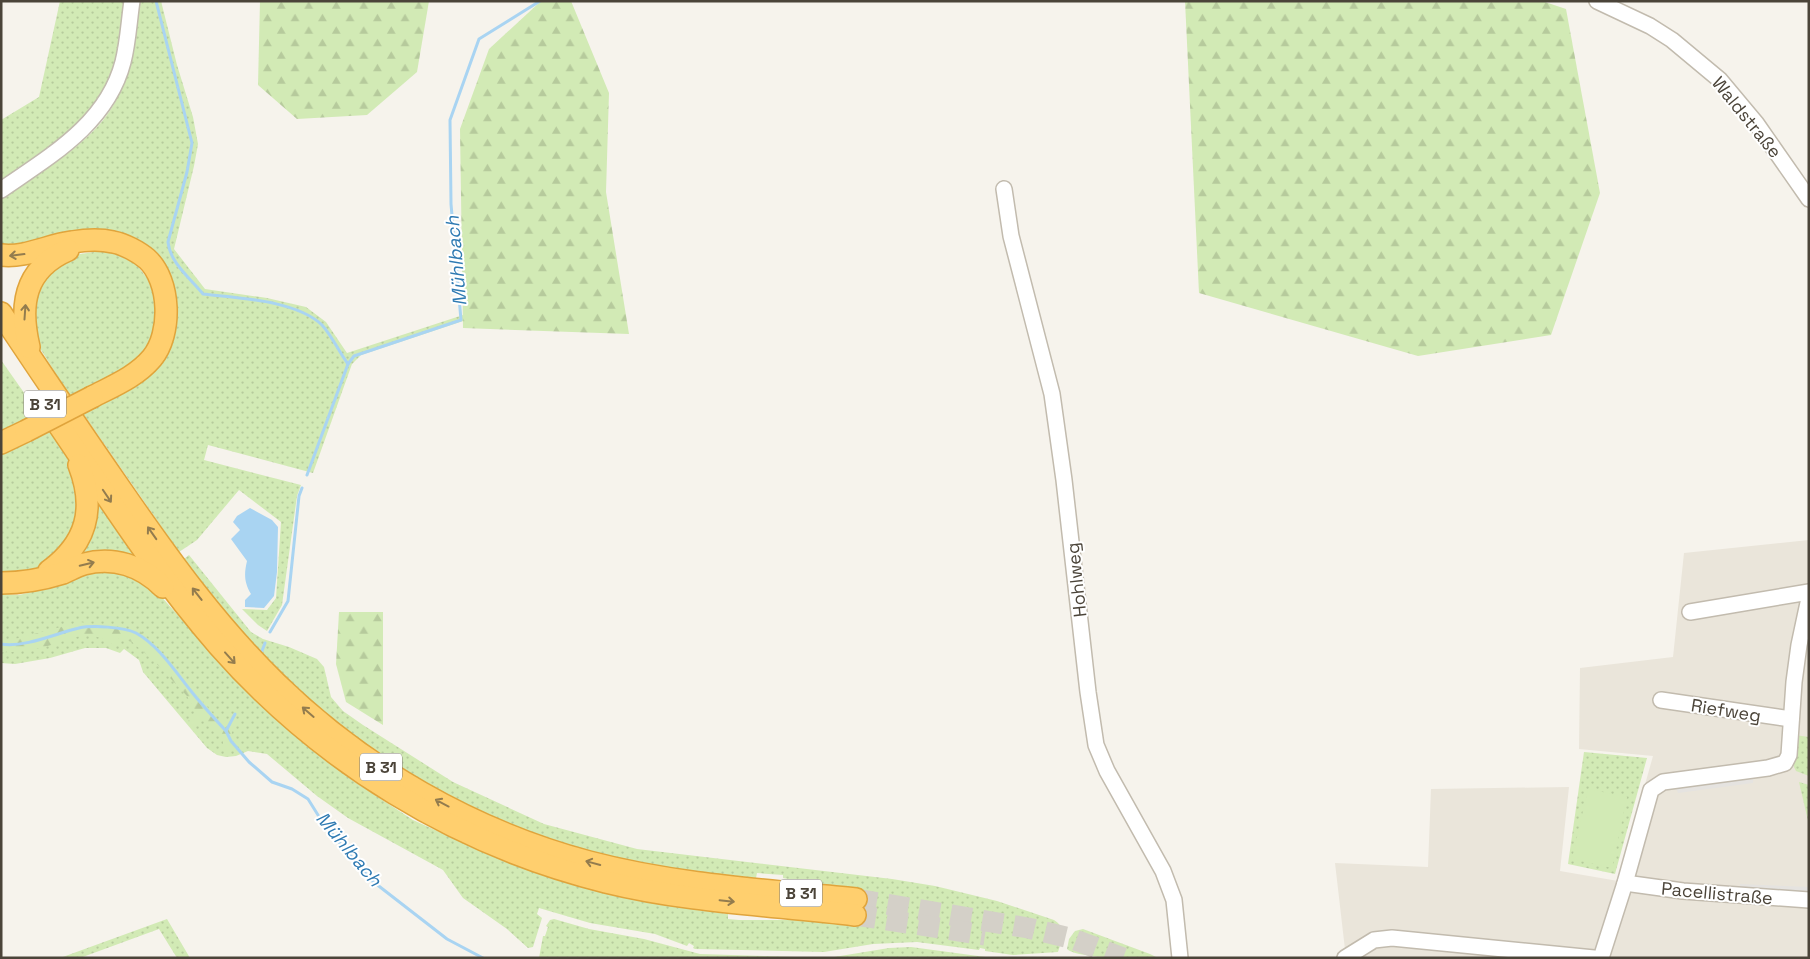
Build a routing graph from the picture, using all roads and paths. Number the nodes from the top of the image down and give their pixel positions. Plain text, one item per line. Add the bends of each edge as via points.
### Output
1 (132, 1) edge
2 (1596, 1) edge
3 (1004, 189) dead end
4 (1, 190) edge
5 (1809, 199) edge
6 (99, 240) junction
7 (1, 255) edge
8 (1, 313) edge
9 (1, 340) edge
10 (32, 360) junction
11 (70, 441) junction
12 (1, 442) edge
13 (41, 577) junction
14 (1, 583) edge
15 (1809, 592) edge
16 (1809, 598) edge
17 (1690, 612) dead end
18 (198, 621) junction
19 (1661, 700) dead end
20 (1790, 719) junction
21 (1625, 883) junction
22 (1809, 900) edge
23 (1180, 958) edge
24 (1345, 958) edge
25 (1594, 958) edge
26 (1601, 958) edge

1 - 4 street via 123,62 112,92 102,107 57,152
2 - 5 street, Waldstraße via 1672,40 1720,80 1756,123
3 - 23 street, Hohlweg via 1011,236 1052,394 1096,745 1169,887 1174,900
6 -> 7 highway
10 -> 6 highway via 24,322 30,284 53,256
6 - 12 highway, bridge via 115,242 134,251 148,260 157,272 166,307 161,343 141,370
8 - 10 highway, B 31
9 - 11 highway, B 31
18 -> 10 highway, B 31 via 253,682 332,751 419,809 516,854 636,888 692,898 855,907 640,874 588,861 479,822 380,766 302,707 225,629 174,564
11 - 13 highway via 85,480 86,523 68,555
11 -> 18 highway, B 31 via 142,547
13 - 14 highway
13 -> 18 highway via 63,573 87,563 126,564 156,580
15 - 17 street
16 - 20 street via 1799,645
19 - 20 street, Riefweg
20 - 21 street via 1789,756 1785,763 1664,782 1651,790
21 - 22 street, Pacellistraße via 1683,891
21 - 26 street
24 - 25 street via 1374,940 1392,938

